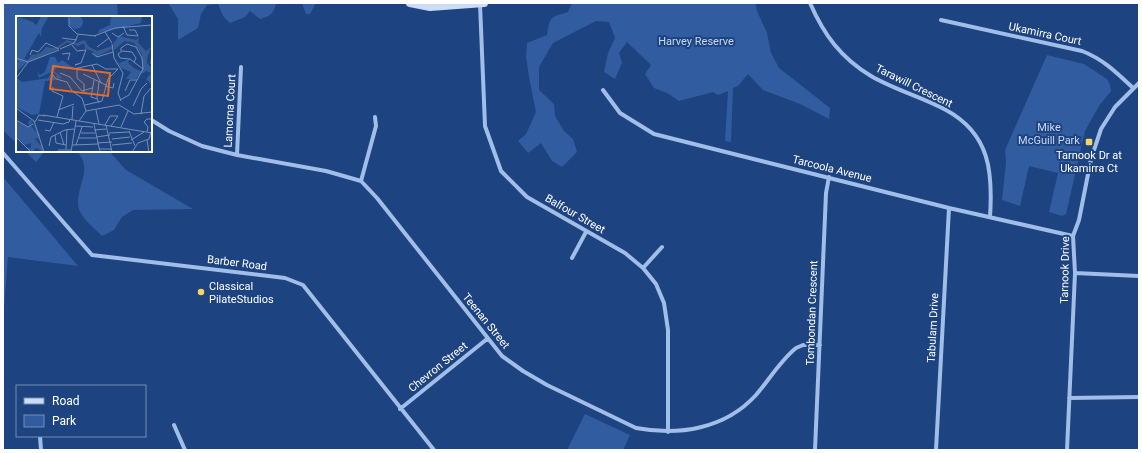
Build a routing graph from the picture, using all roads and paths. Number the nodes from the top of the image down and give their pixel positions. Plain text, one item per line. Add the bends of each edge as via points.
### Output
1 (410, 3) edge
2 (810, 3) edge
3 (482, 4) edge
4 (941, 20) dead end
5 (241, 67) dead end
6 (1139, 83) edge
7 (1133, 88) junction
8 (603, 90) dead end
9 (374, 117) dead end
10 (153, 121) dead end
11 (3, 153) edge
12 (237, 155) junction
13 (829, 177) junction
14 (361, 181) junction
15 (949, 208) junction
16 (990, 217) junction
17 (586, 232) junction
18 (1073, 236) junction
19 (662, 247) dead end
20 (572, 258) dead end
21 (643, 268) junction
22 (1075, 273) junction
23 (1139, 276) edge
24 (487, 339) junction
25 (820, 345) junction
26 (1139, 397) edge
27 (1070, 398) junction
28 (400, 409) junction
29 (174, 425) dead end
30 (668, 432) junction
31 (40, 437) edge
32 (41, 450) edge
33 (185, 450) edge
34 (434, 450) edge
35 (815, 450) edge
36 (936, 450) edge
37 (1067, 450) edge

1 - 3 street via 430,7 462,3
2 - 16 street, Tarawill Crescent via 818,22 834,46 871,76 947,110 976,135 985,149 989,162 992,191
3 - 17 street, Balfour Street via 485,126 501,171 527,197
4 - 7 street, Ukamirra Court via 1082,51 1097,57
5 - 12 street, Lamorna Court
6 - 7 street, Tarnook Drive
7 - 18 street, Tarnook Drive via 1115,107 1101,129
8 - 13 street, Tarcoola Avenue via 620,113 654,134
9 - 14 street via 376,126
10 - 12 street via 202,146
11 - 28 street, Barber Road via 92,254 285,278 303,285
12 - 14 street via 326,171
13 - 15 street, Tarcoola Avenue
13 - 25 street, Tombondan Crescent via 826,193
14 - 24 street, Teenan Street
15 - 16 street, Tarcoola Avenue
15 - 36 street, Tabulam Drive
16 - 18 street, Tarcoola Avenue
17 - 20 street
17 - 21 street, Balfour Street via 625,253
18 - 22 street, Tarnook Drive
19 - 21 street
21 - 30 street, Balfour Street via 656,284 664,303 668,330
22 - 23 street
22 - 27 street, Tarnook Drive
24 - 28 street, Chevron Street
24 - 30 street, Teenan Street via 513,365 547,385 636,428
25 - 30 street, Teenan Street via 803,345 796,348 756,395 730,417 692,430
25 - 35 street, Tombondan Crescent
26 - 27 street
27 - 37 street, Tarnook Drive
28 - 34 street, Barber Road
29 - 33 street
31 - 32 street

